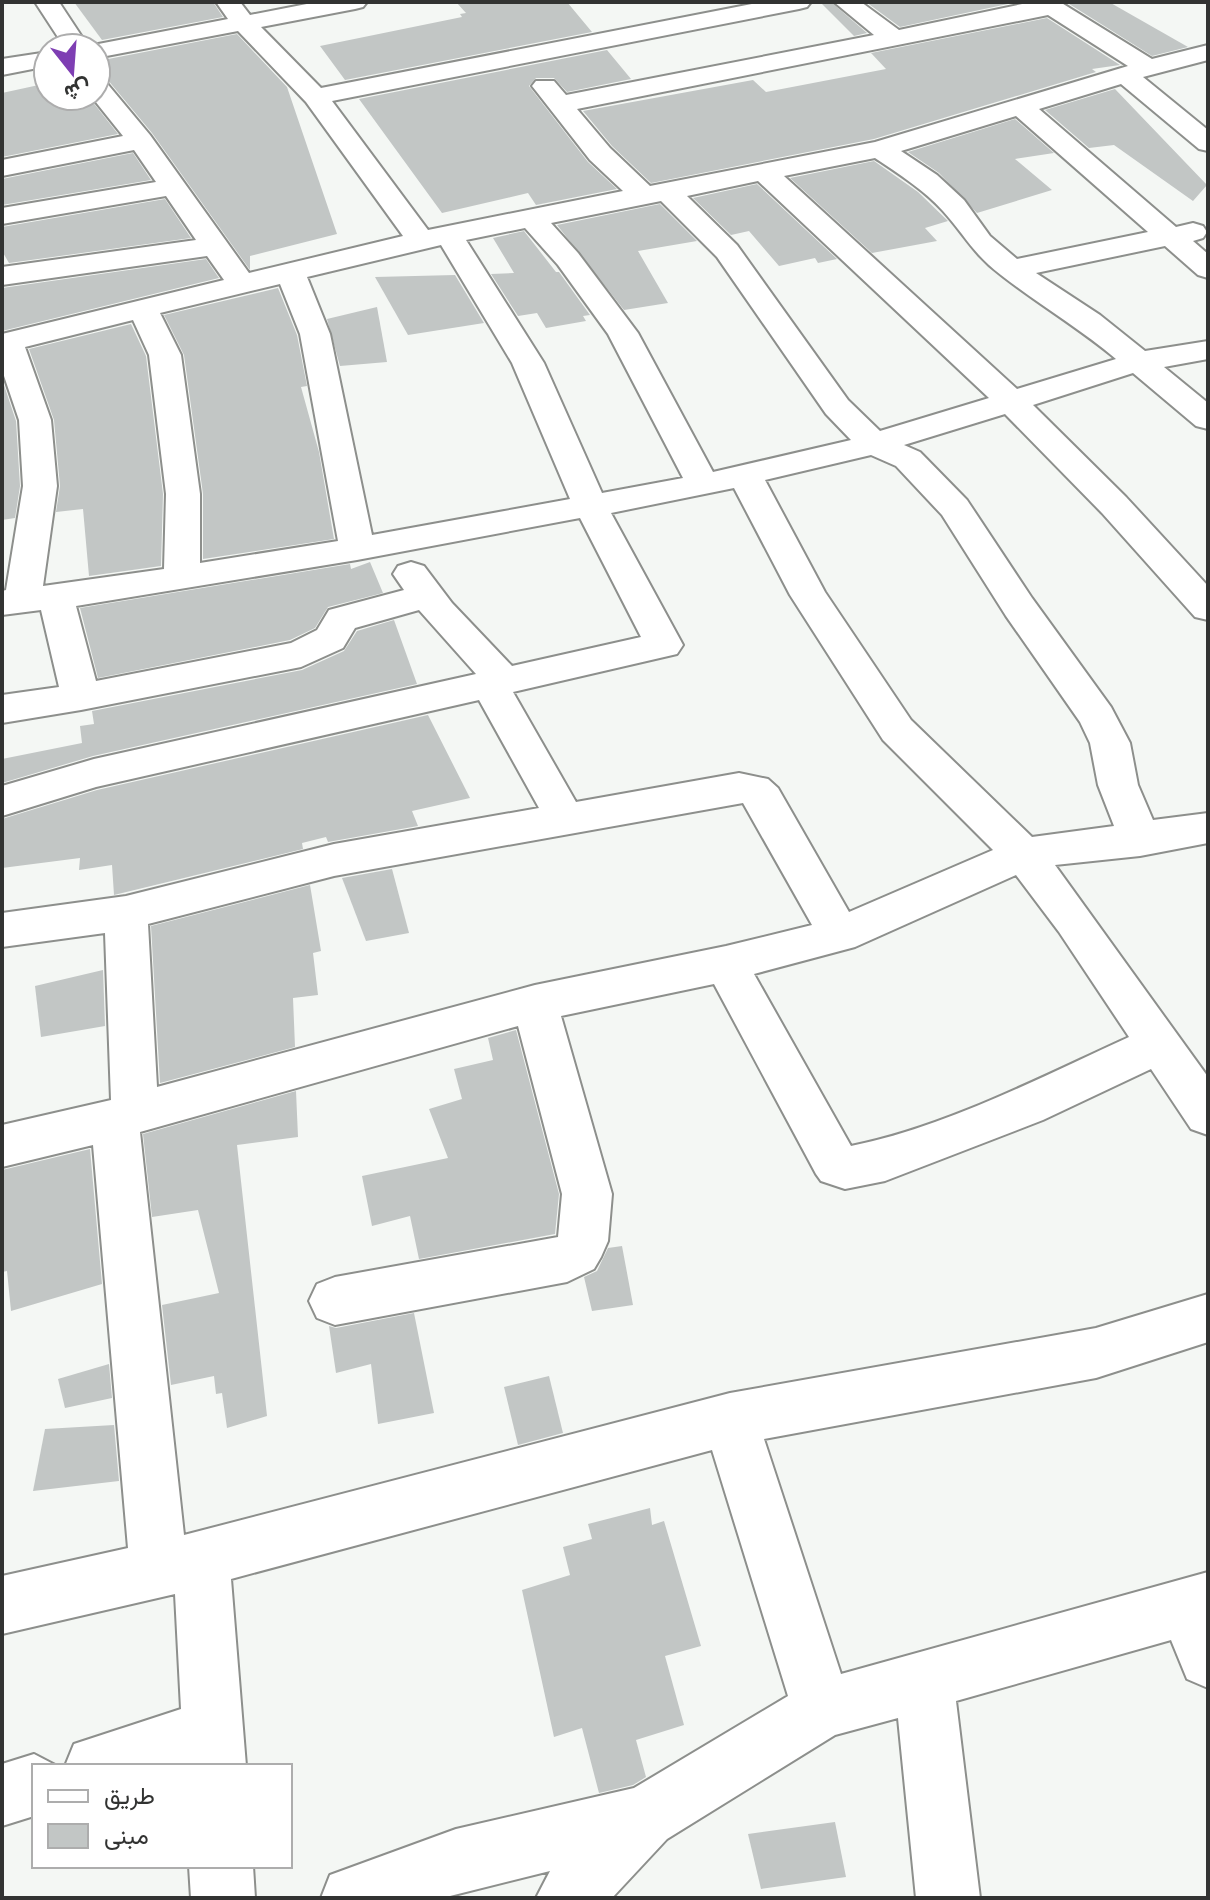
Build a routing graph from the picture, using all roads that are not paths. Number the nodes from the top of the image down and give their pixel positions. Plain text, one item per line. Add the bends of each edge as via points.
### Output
1 (47, 2) edge
2 (355, 2) edge
3 (799, 2) edge
4 (846, 2) edge
5 (1048, 4) edge
6 (236, 12) edge
7 (67, 32) edge
8 (897, 40) junction
9 (112, 47) edge
10 (1208, 52) edge
11 (519, 56) junction
12 (32, 62) edge
13 (2, 67) edge
14 (1137, 72) junction
15 (315, 97) junction
16 (562, 104) junction
17 (1018, 105) junction
18 (112, 106) edge
19 (1197, 122) edge
20 (141, 141) junction
21 (1208, 143) edge
22 (880, 149) junction
23 (2, 168) edge
24 (765, 173) junction
25 (173, 187) junction
26 (657, 195) junction
27 (2, 216) edge
28 (531, 217) junction
29 (1208, 229) edge
30 (1172, 236) junction
31 (435, 238) junction
32 (215, 246) junction
33 (1011, 269) junction
34 (1208, 269) edge
35 (290, 271) junction
36 (2, 276) edge
37 (241, 283) junction
38 (142, 307) junction
39 (5, 342) edge
40 (1208, 350) edge
41 (1141, 361) junction
42 (1011, 401) junction
43 (1208, 419) edge
44 (874, 444) junction
45 (746, 475) junction
46 (703, 485) junction
47 (591, 507) junction
48 (372, 545) junction
49 (182, 576) junction
50 (427, 596) junction
51 (27, 600) edge
52 (1208, 608) edge
53 (497, 682) junction
54 (81, 697) junction
55 (2, 709) edge
56 (2, 801) edge
57 (566, 820) junction
58 (1208, 828) edge
59 (1140, 840) junction
60 (1023, 854) junction
61 (126, 913) junction
62 (2, 930) edge
63 (840, 935) junction
64 (726, 964) junction
65 (535, 1003) junction
66 (1157, 1045) junction
67 (1208, 1115) edge
68 (125, 1116) junction
69 (2, 1146) edge
70 (335, 1301) dead end
71 (1208, 1318) edge
72 (730, 1419) junction
73 (180, 1564) junction
74 (2, 1605) edge
75 (1201, 1621) edge
76 (924, 1680) junction
77 (822, 1709) junction
78 (214, 1748) edge
79 (109, 1764) edge
80 (32, 1786) edge
81 (2, 1795) edge
82 (645, 1817) junction
83 (221, 1868) edge
84 (223, 1898) edge
85 (353, 1898) edge
86 (568, 1898) edge
87 (948, 1898) edge

1 - 7 street
2 - 6 street
3 - 11 street
4 - 8 street
5 - 8 street
5 - 14 street
6 - 9 street
6 - 15 street
8 - 16 street
10 - 14 street
11 - 15 street
11 - 16 street
12 - 13 street
14 - 17 street
14 - 19 street
15 - 31 street
16 - 26 street via 600,154
17 - 22 street
17 - 30 street
18 - 20 street
19 - 21 street
20 - 23 street
20 - 25 street
22 - 24 street
22 - 33 street via 945,198 980,242
24 - 26 street
24 - 42 street
25 - 27 street
25 - 32 street
26 - 28 street
26 - 44 street via 727,251 837,407
28 - 31 street
28 - 46 street via 623,333
29 - 30 street
30 - 33 street
30 - 34 street
31 - 35 street
31 - 47 street via 528,363
32 - 36 street
32 - 37 street
33 - 41 street
35 - 37 street
35 - 48 street via 315,334
37 - 38 street
38 - 39 street
38 - 49 street via 165,355 183,494
39 - 51 street via 35,420 40,486
40 - 41 street
41 - 42 street
41 - 43 street
42 - 44 street
42 - 52 street
44 - 45 street
44 - 59 street via 908,459 955,508 1097,717
45 - 46 street
45 - 60 street via 808,595 897,730
46 - 47 street
47 - 48 street
47 - 53 street via 664,645
48 - 49 street
48 - 50 street
49 - 51 street
50 - 53 street
50 - 54 street via 342,619 330,639 301,654
51 - 54 street
53 - 56 street via 94,773
53 - 57 street
54 - 55 street
57 - 61 street via 334,860
57 - 63 street via 754,789
58 - 59 street
59 - 60 street
60 - 63 street
60 - 66 street
61 - 62 street
61 - 68 street
63 - 64 street
64 - 65 street
64 - 66 street via 833,1159 845,1168 885,1160 1026,1106
65 - 68 street
65 - 70 street via 587,1194 583,1241 576,1253 567,1259
66 - 67 street
68 - 69 street
68 - 73 street
71 - 72 street via 1096,1353
72 - 73 street
72 - 77 street
73 - 74 street
73 - 78 street
75 - 76 street
76 - 77 street
76 - 87 street
77 - 82 street
78 - 79 street
80 - 81 street
82 - 85 street via 456,1861
82 - 86 street
83 - 84 street

